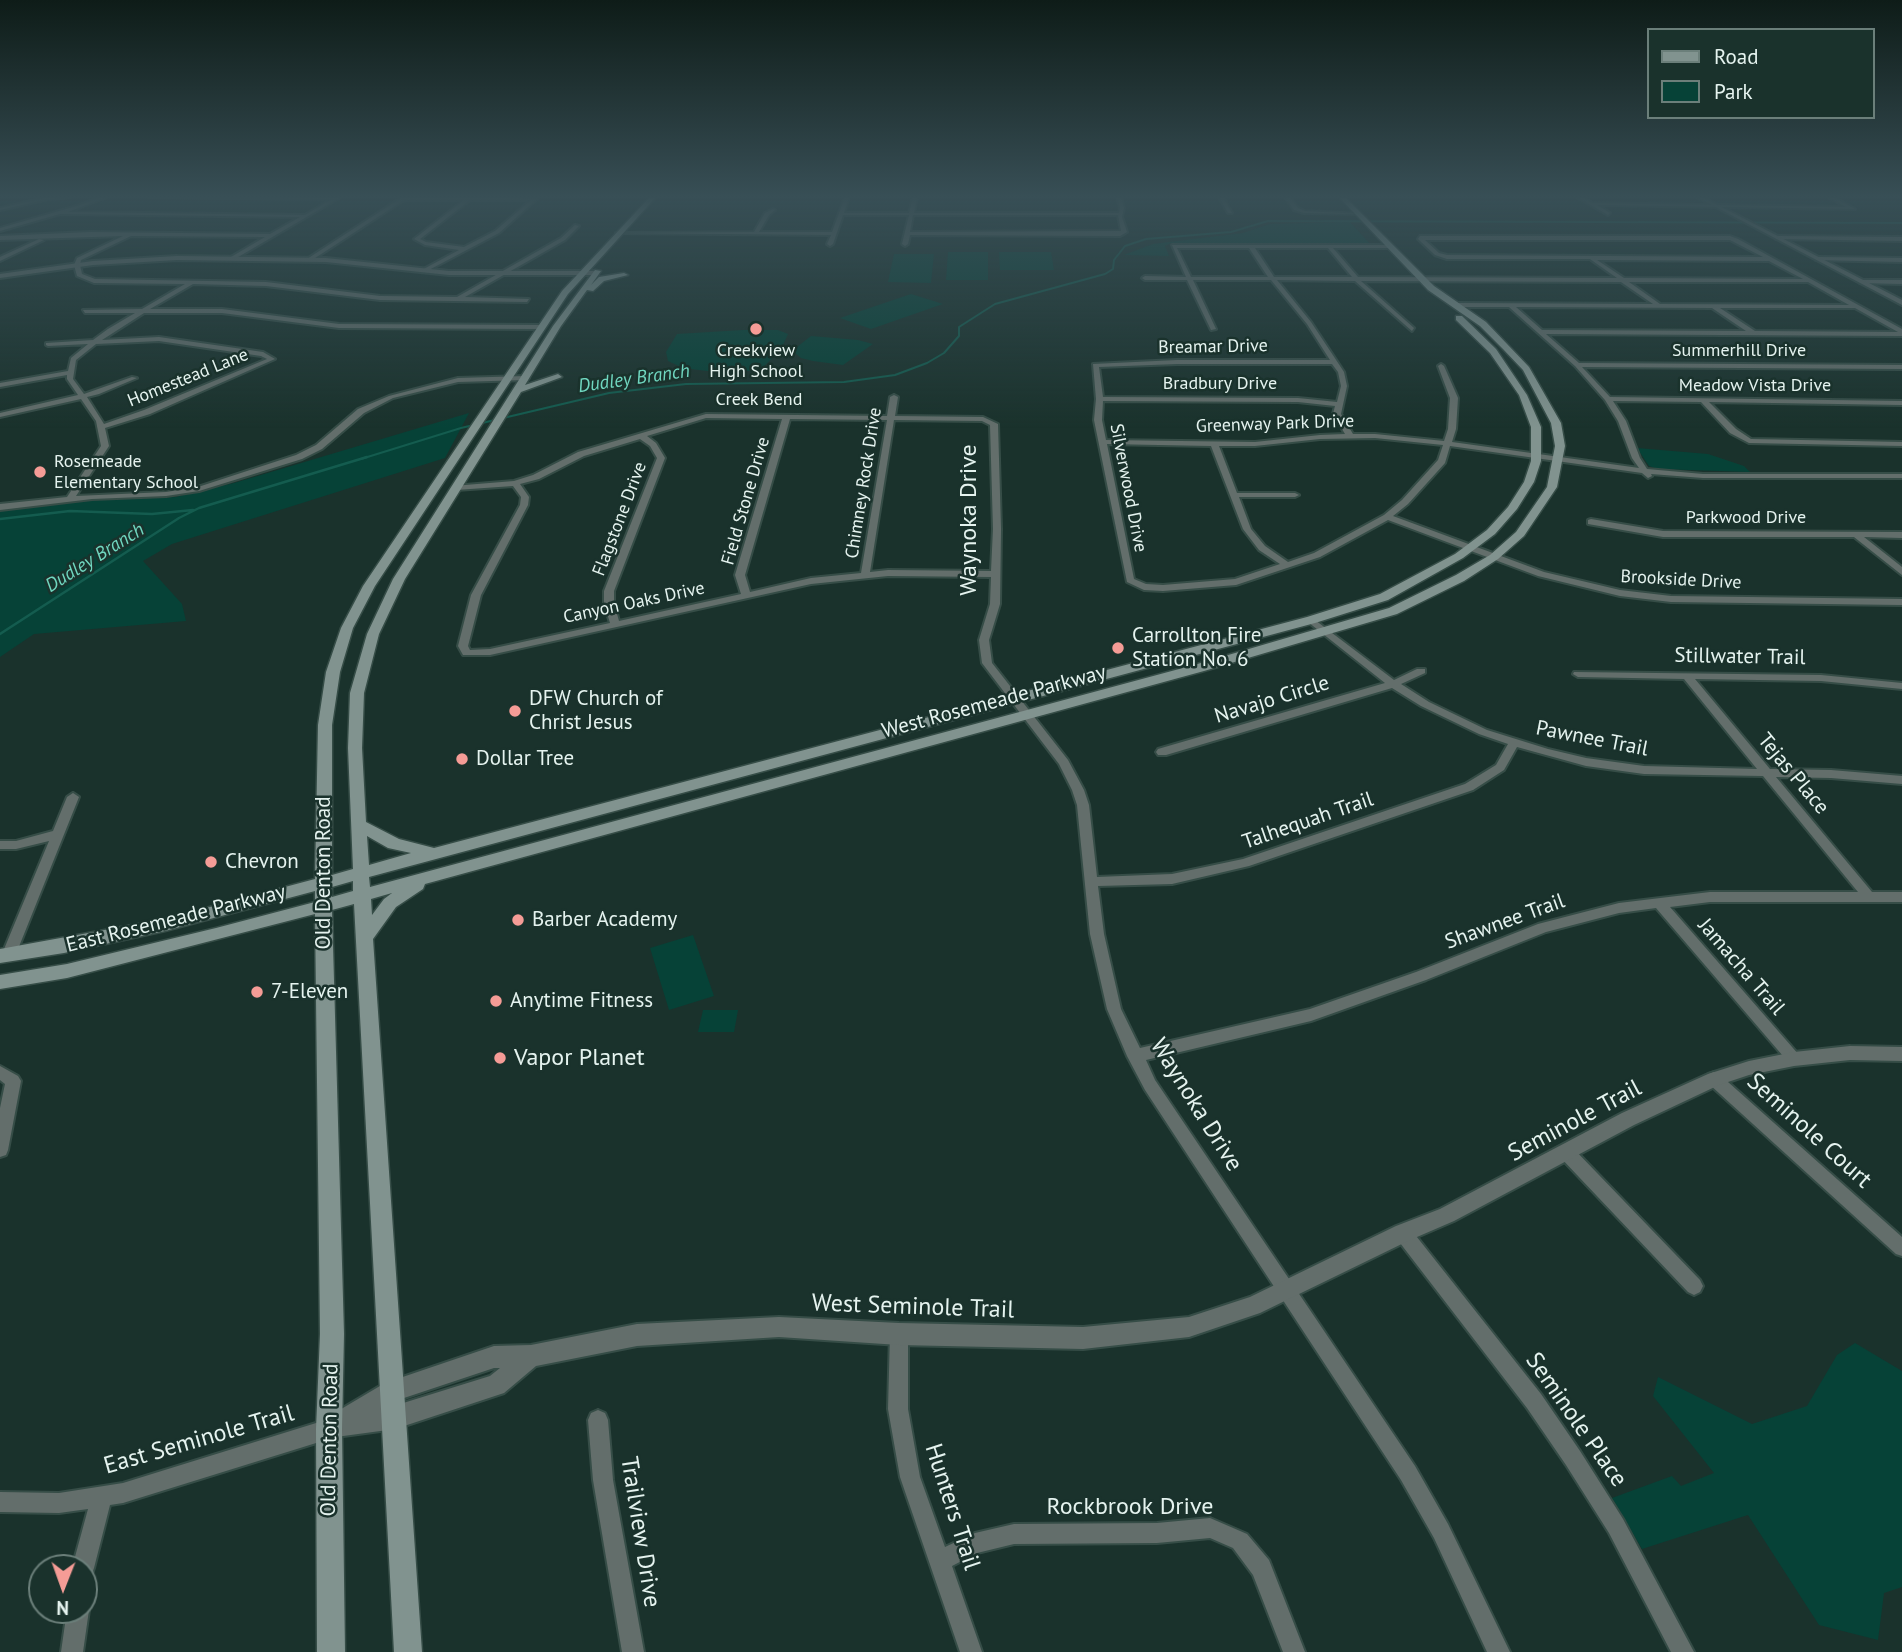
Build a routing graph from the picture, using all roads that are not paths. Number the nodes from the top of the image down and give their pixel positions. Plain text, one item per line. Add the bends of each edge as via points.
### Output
1 (79, 274) edge
2 (501, 274) edge
3 (582, 274) edge
4 (594, 274) edge
5 (1185, 274) edge
6 (1269, 274) edge
7 (1352, 274) edge
8 (1417, 274) edge
9 (1615, 274) edge
10 (1797, 274) edge
11 (1847, 274) edge
12 (624, 275) dead end
13 (1404, 276) junction
14 (1145, 278) dead end
15 (1187, 278) junction
16 (1272, 278) junction
17 (1356, 279) junction
18 (1422, 279) junction
19 (1623, 280) junction
20 (94, 281) junction
21 (191, 282) junction
22 (1811, 282) junction
23 (1862, 282) junction
24 (1902, 282) edge
25 (81, 286) dead end
26 (581, 293) junction
27 (458, 299) junction
28 (527, 300) dead end
29 (1902, 303) edge
30 (1510, 304) junction
31 (1456, 305) junction
32 (1658, 305) junction
33 (1713, 306) junction
34 (1856, 307) junction
35 (146, 310) junction
36 (85, 311) dead end
37 (541, 327) junction
38 (1213, 329) dead end
39 (1412, 329) dead end
40 (1541, 332) junction
41 (1902, 333) edge
42 (1754, 334) junction
43 (93, 341) junction
44 (48, 344) dead end
45 (1335, 362) junction
46 (1577, 365) junction
47 (1441, 366) dead end
48 (1902, 367) edge
49 (1094, 368) joint
50 (69, 373) junction
51 (558, 377) dead end
52 (134, 378) dead end
53 (508, 378) junction
54 (526, 378) junction
55 (0, 385) edge
56 (520, 389) junction
57 (85, 396) junction
58 (894, 397) dead end
59 (1101, 399) junction
60 (1608, 399) junction
61 (1704, 402) junction
62 (1902, 403) edge
63 (1339, 404) junction
64 (0, 415) edge
65 (787, 416) junction
66 (889, 418) junction
67 (990, 421) joint
68 (101, 427) junction
69 (640, 435) junction
70 (1350, 436) junction
71 (1103, 442) junction
72 (1214, 443) junction
73 (1448, 444) junction
74 (1902, 444) edge
75 (1536, 458) junction
76 (1558, 462) junction
77 (1647, 474) junction
78 (1902, 476) edge
79 (515, 483) junction
80 (436, 488) junction
81 (456, 488) junction
82 (1235, 495) junction
83 (1295, 495) dead end
84 (70, 499) junction
85 (0, 508) edge
86 (1387, 517) junction
87 (1591, 522) dead end
88 (1856, 535) junction
89 (1902, 535) edge
90 (1470, 548) junction
91 (1494, 556) junction
92 (1288, 566) junction
93 (1902, 572) edge
94 (865, 574) junction
95 (995, 574) junction
96 (1163, 588) joint
97 (746, 595) junction
98 (1902, 602) edge
99 (1311, 620) junction
100 (614, 623) junction
101 (1326, 632) junction
102 (1185, 654) junction
103 (1199, 668) junction
104 (1422, 671) dead end
105 (1578, 674) dead end
106 (1687, 676) junction
107 (1393, 684) junction
108 (1902, 685) edge
109 (357, 693) junction
110 (328, 698) junction
111 (1013, 700) junction
112 (1026, 715) junction
113 (1514, 743) junction
114 (1162, 752) dead end
115 (800, 755) junction
116 (1766, 773) junction
117 (811, 774) junction
118 (1902, 779) edge
119 (73, 797) dead end
120 (614, 805) junction
121 (360, 825) junction
122 (620, 826) junction
123 (58, 834) junction
124 (0, 845) edge
125 (436, 853) junction
126 (361, 873) junction
127 (430, 877) junction
128 (325, 882) junction
129 (1092, 882) junction
130 (362, 894) junction
131 (1869, 897) junction
132 (1902, 897) edge
133 (1658, 902) junction
134 (325, 904) junction
135 (365, 937) junction
136 (5, 955) edge
137 (0, 982) edge
138 (1902, 1054) edge
139 (1135, 1056) junction
140 (1794, 1059) junction
141 (0, 1072) edge
142 (1714, 1079) junction
143 (0, 1150) edge
144 (1566, 1152) junction
145 (1403, 1233) junction
146 (1902, 1248) edge
147 (1694, 1286) dead end
148 (1286, 1288) junction
149 (899, 1334) junction
150 (531, 1356) junction
151 (393, 1391) junction
152 (395, 1418) junction
153 (598, 1419) dead end
154 (328, 1429) junction
155 (102, 1496) junction
156 (0, 1502) edge
157 (87, 1554) edge
158 (941, 1560) junction
159 (76, 1624) edge
160 (72, 1652) edge
161 (331, 1652) edge
162 (408, 1652) edge
163 (633, 1652) edge
164 (971, 1652) edge
165 (1294, 1652) edge
166 (1499, 1652) edge
167 (1683, 1652) edge

1 - 20 street
2 - 27 street
3 - 37 main road, Old Denton Road
4 - 26 main road, Old Denton Road
5 - 15 street
6 - 16 street
7 - 17 street
8 - 18 main road, West Rosemeade Parkway
9 - 19 street
10 - 22 street
11 - 23 street
12 - 26 main road via 602,279
13 - 17 street
13 - 18 street
13 - 75 main road, West Rosemeade Parkway via 1468,326 1503,363 1532,414
14 - 15 street
15 - 16 street
15 - 38 street
16 - 17 street
16 - 45 street
17 - 39 street
18 - 19 street
18 - 31 main road, West Rosemeade Parkway
19 - 22 street
19 - 32 street
20 - 21 street
20 - 25 street
21 - 27 street via 292,286 380,298
21 - 35 street
22 - 34 street
23 - 24 street
23 - 29 street
26 - 54 main road, Old Denton Road
27 - 28 street
30 - 31 street
30 - 32 street
30 - 40 street
31 - 76 main road, West Rosemeade Parkway via 1483,324 1526,369 1556,424
32 - 33 street
33 - 34 street
33 - 42 street
34 - 41 street
35 - 36 street
35 - 37 street via 222,310 340,326
35 - 43 street
37 - 53 main road, Old Denton Road
40 - 42 street
40 - 46 street
41 - 42 street
43 - 44 street
43 - 50 street via 73,359
43 - 68 street, Homestead Lane via 159,339 272,359
45 - 49 street, Breamar Drive via 1100,363
45 - 63 street via 1343,377
46 - 48 street, Summerhill Drive
46 - 60 street
47 - 73 street via 1454,398
49 - 59 street, Silverwood Drive
50 - 55 street
50 - 57 street
51 - 56 main road
52 - 57 street
53 - 54 street
53 - 80 main road, Old Denton Road
53 - 84 street via 445,382 391,397 361,411 319,447 299,457 199,489
54 - 56 main road, Old Denton Road
56 - 81 main road, Old Denton Road
57 - 64 street
57 - 68 street
58 - 66 street, Chimney Rock Drive
59 - 63 street, Bradbury Drive
59 - 71 street, Silverwood Drive via 1097,412
60 - 61 street, Meadow Vista Drive
60 - 77 street
61 - 62 street, Meadow Vista Drive
61 - 74 street via 1738,436 1759,443
63 - 70 street via 1337,414
65 - 66 street, Creek Bend
65 - 69 street, Creek Bend via 706,416
65 - 97 street, Field Stone Drive via 740,575
66 - 67 street, Creek Bend
66 - 94 street, Chimney Rock Drive
67 - 95 street, Waynoka Drive via 994,424
68 - 84 street via 105,446
69 - 79 street, Creek Bend
69 - 100 street, Flagstone Drive via 661,458 609,592
70 - 72 street, Greenway Park Drive
70 - 73 street, Greenway Park Drive
71 - 72 street, Greenway Park Drive
71 - 96 street, Silverwood Drive via 1130,580 1144,587
72 - 82 street
73 - 75 street, Greenway Park Drive
73 - 86 street via 1437,469
75 - 76 street, Greenway Park Drive
75 - 90 main road, West Rosemeade Parkway via 1529,482 1512,509
76 - 77 street, Greenway Park Drive
76 - 91 main road, West Rosemeade Parkway via 1552,488 1533,517
77 - 78 street, Greenway Park Drive via 1682,479
79 - 81 street, Creek Bend
79 - 100 street, Canyon Oaks Drive via 524,505 476,596 463,649 480,654
80 - 81 main road
80 - 110 main road, Old Denton Road via 356,609 332,672
81 - 109 main road, Old Denton Road via 388,598
82 - 83 street
82 - 92 street via 1247,529 1262,548
84 - 85 street
86 - 90 street, Brookside Drive
86 - 92 street via 1341,544
87 - 88 street, Parkwood Drive via 1662,534
88 - 89 street, Parkwood Drive
88 - 93 street
90 - 91 street, Brookside Drive
90 - 99 main road, West Rosemeade Parkway via 1384,597
91 - 98 street, Brookside Drive via 1568,582 1640,596
91 - 101 main road, West Rosemeade Parkway via 1393,611
92 - 96 street via 1226,584
94 - 95 street, Canyon Oaks Drive
94 - 97 street, Canyon Oaks Drive
95 - 111 street, Waynoka Drive via 995,604 984,651 986,663
97 - 100 street, Canyon Oaks Drive
99 - 101 street, Pawnee Trail
99 - 102 main road, West Rosemeade Parkway
101 - 103 main road, West Rosemeade Parkway
101 - 107 street, Pawnee Trail
102 - 103 main road
102 - 111 main road, West Rosemeade Parkway
103 - 112 main road, West Rosemeade Parkway
104 - 107 street, Navajo Circle
105 - 106 street, Stillwater Trail
106 - 108 street, Stillwater Trail via 1821,678
106 - 116 street, Tejas Place
107 - 113 street, Pawnee Trail via 1447,716
107 - 114 street, Navajo Circle
109 - 110 main road
109 - 121 main road, Old Denton Road
110 - 128 main road, Old Denton Road
111 - 112 street, Waynoka Drive
111 - 115 main road, West Rosemeade Parkway
112 - 117 main road, West Rosemeade Parkway
112 - 129 street, Waynoka Drive via 1078,790
113 - 116 street, Pawnee Trail via 1586,762 1644,770
113 - 129 street, Talhequah Trail via 1500,767 1469,787 1245,863 1180,878
115 - 117 main road
115 - 120 main road, West Rosemeade Parkway
116 - 118 street, Pawnee Trail
116 - 131 street, Tejas Place
117 - 122 main road, West Rosemeade Parkway
119 - 123 street
120 - 122 main road
120 - 125 main road, West Rosemeade Parkway
121 - 125 main road via 394,844
121 - 126 main road, Old Denton Road
122 - 127 main road, West Rosemeade Parkway
123 - 124 street
123 - 136 street
125 - 126 main road, West Rosemeade Parkway
126 - 128 main road, East Rosemeade Parkway
126 - 130 main road, Old Denton Road
127 - 130 main road, West Rosemeade Parkway
127 - 135 main road via 390,903
128 - 134 main road, Old Denton Road
128 - 136 main road, East Rosemeade Parkway via 140,931
129 - 139 street, Waynoka Drive via 1097,934 1114,1009
130 - 134 main road, East Rosemeade Parkway
130 - 135 main road, Old Denton Road
131 - 132 street, Shawnee Trail
131 - 133 street, Shawnee Trail via 1759,895
133 - 139 street, Shawnee Trail via 1543,928 1311,1015
133 - 140 street, Jamacha Trail
134 - 137 main road, East Rosemeade Parkway via 139,955
134 - 154 main road, Old Denton Road via 332,1334
135 - 151 main road, Old Denton Road
138 - 140 street, Seminole Trail
139 - 148 street, Waynoka Drive
140 - 142 street, Seminole Trail
141 - 143 street via 13,1080
142 - 144 street, Seminole Trail
142 - 146 street, Seminole Court
144 - 145 street, Seminole Trail
144 - 147 street
145 - 148 street, Seminole Trail
145 - 167 street, Seminole Place via 1573,1458 1622,1537
148 - 149 street, West Seminole Trail via 1226,1316 1146,1333 1083,1338
148 - 166 street, Waynoka Drive via 1408,1473
149 - 150 street, West Seminole Trail via 779,1327 680,1332 637,1335
149 - 158 street, Hunters Trail via 901,1432 910,1477
150 - 151 street, West Seminole Trail via 494,1357
150 - 152 street, West Seminole Trail via 496,1385
151 - 152 main road, Old Denton Road
151 - 154 street, West Seminole Trail
152 - 154 street, West Seminole Trail
152 - 162 main road, Old Denton Road
153 - 163 street, Trailview Drive via 603,1480
154 - 155 street, East Seminole Trail
154 - 161 main road, Old Denton Road
155 - 156 street, East Seminole Trail via 59,1503
155 - 157 street
158 - 164 street, Hunters Trail
158 - 165 street, Rockbrook Drive via 975,1543 1014,1534 1210,1528 1240,1541 1261,1568
159 - 160 street

